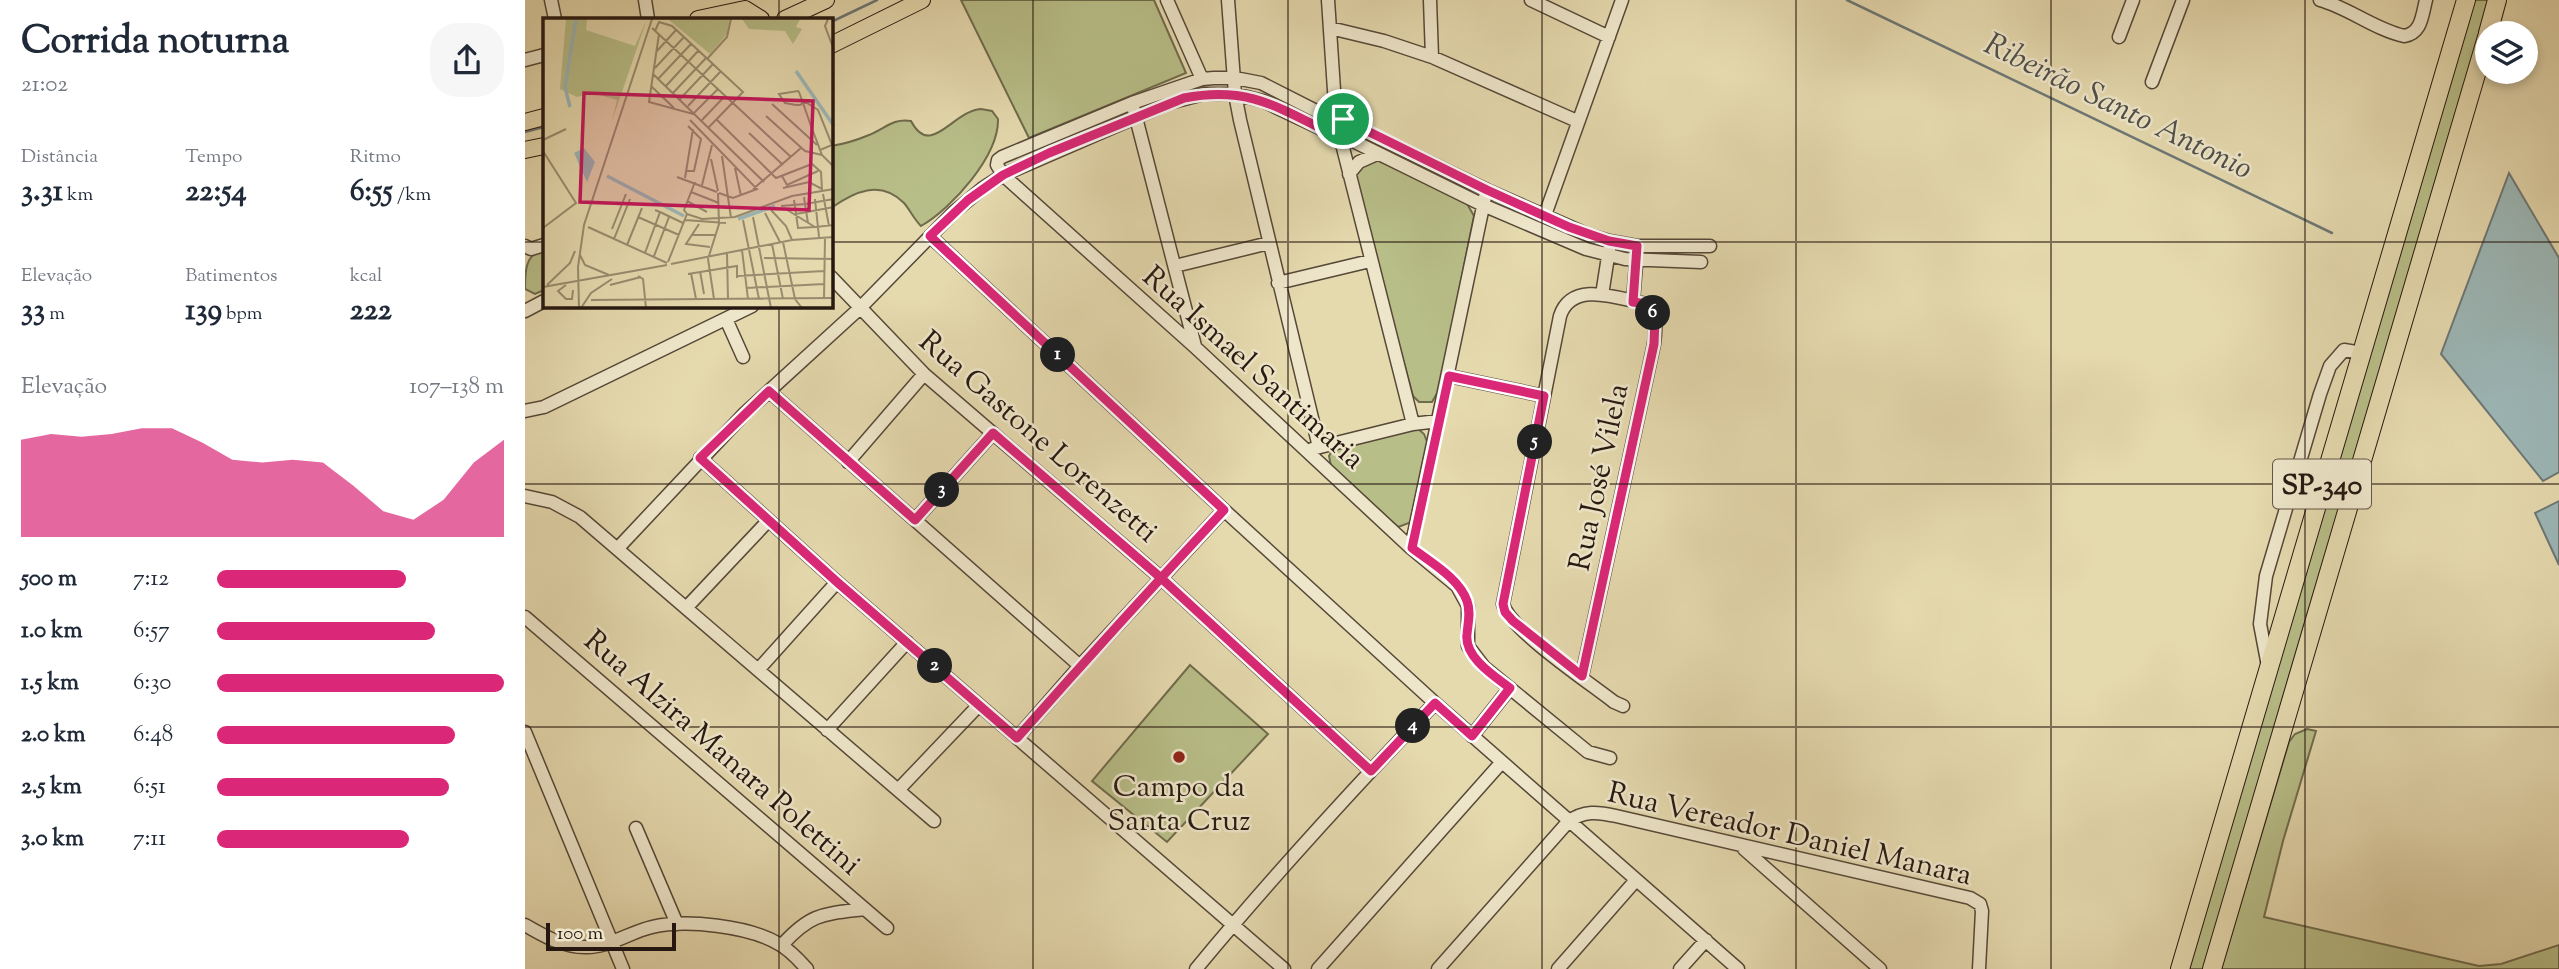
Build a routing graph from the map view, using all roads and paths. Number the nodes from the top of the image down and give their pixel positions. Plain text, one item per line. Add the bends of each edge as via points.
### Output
1 (551, 0) edge
2 (645, 0) edge
3 (826, 0) edge
4 (922, 0) edge
5 (1167, 0) edge
6 (1228, 0) edge
7 (1328, 0) edge
8 (1430, 0) edge
9 (1531, 0) edge
10 (1622, 0) edge
11 (2133, 0) edge
12 (2183, 0) edge
13 (2320, 0) edge
14 (2426, 0) edge
15 (2466, 0) edge
16 (2497, 0) edge
17 (2340, 3) edge
18 (738, 4) edge
19 (555, 18) edge
20 (648, 18) edge
21 (701, 18) edge
22 (759, 18) edge
23 (787, 18) edge
24 (2491, 21) edge
25 (1330, 28) junction
26 (1609, 37) junction
27 (2119, 37) dead end
28 (833, 44) edge
29 (543, 55) edge
30 (1433, 57) junction
31 (525, 60) edge
32 (2475, 76) edge
33 (1235, 78) junction
34 (1202, 79) junction
35 (2152, 82) dead end
36 (1235, 94) junction
37 (1132, 103) junction
38 (543, 117) edge
39 (1136, 117) junction
40 (1577, 121) junction
41 (525, 122) edge
42 (1338, 130) junction
43 (543, 146) edge
44 (525, 150) edge
45 (1377, 154) junction
46 (1349, 174) junction
47 (1003, 175) junction
48 (1487, 190) junction
49 (1483, 205) junction
50 (1545, 215) junction
51 (930, 236) junction
52 (1609, 241) junction
53 (1269, 243) junction
54 (1637, 246) junction
55 (1710, 246) dead end
56 (1609, 256) junction
57 (1637, 260) junction
58 (1370, 261) junction
59 (1701, 262) dead end
60 (1175, 266) junction
61 (833, 279) edge
62 (1278, 283) junction
63 (1602, 295) junction
64 (543, 302) edge
65 (1633, 302) junction
66 (748, 308) edge
67 (860, 309) junction
68 (525, 311) edge
69 (726, 319) junction
70 (1195, 347) junction
71 (2362, 353) junction
72 (743, 357) dead end
73 (924, 374) junction
74 (1449, 376) junction
75 (769, 391) junction
76 (1544, 396) junction
77 (525, 411) edge
78 (1438, 421) junction
79 (1413, 424) junction
80 (993, 433) junction
81 (1313, 449) junction
82 (700, 458) junction
83 (848, 462) junction
84 (525, 496) edge
85 (1224, 510) junction
86 (915, 520) junction
87 (768, 521) junction
88 (618, 548) junction
89 (1412, 548) junction
90 (1161, 578) junction
91 (837, 582) junction
92 (686, 608) junction
93 (525, 617) edge
94 (907, 642) junction
95 (1080, 666) junction
96 (2269, 669) junction
97 (758, 670) junction
98 (1582, 676) junction
99 (1510, 688) junction
100 (1435, 703) junction
101 (979, 705) junction
102 (1623, 706) dead end
103 (828, 730) junction
104 (525, 732) edge
105 (1472, 736) junction
106 (1017, 738) junction
107 (528, 749) edge
108 (1610, 758) dead end
109 (1501, 763) junction
110 (1371, 771) junction
111 (899, 789) junction
112 (934, 821) dead end
113 (1568, 822) junction
114 (636, 828) dead end
115 (1741, 846) junction
116 (1636, 880) junction
117 (865, 909) junction
118 (677, 924) junction
119 (525, 925) edge
120 (1232, 925) junction
121 (887, 928) dead end
122 (1706, 940) junction
123 (612, 942) junction
124 (782, 945) junction
125 (623, 969) edge
126 (807, 969) edge
127 (1196, 969) edge
128 (1284, 969) edge
129 (1318, 969) edge
130 (1438, 969) edge
131 (1558, 969) edge
132 (1680, 969) edge
133 (1738, 969) edge
134 (1880, 969) edge
135 (1979, 969) edge
136 (2181, 969) edge
137 (2212, 969) edge

1 - 19 street
2 - 20 street
3 - 23 main road
4 - 28 main road
5 - 34 street
6 - 33 street
7 - 25 street
8 - 30 street
9 - 26 street
10 - 26 street
11 - 27 street
12 - 35 street
13 - 17 street
14 - 17 street via 2419,26 2404,36
15 - 71 highway, SP-340
16 - 24 highway, SP-340
18 - 21 main road
18 - 22 main road
25 - 30 street
25 - 42 street
26 - 40 street
29 - 31 street
30 - 40 street
32 - 137 highway, SP-340
33 - 34 street
33 - 36 street
33 - 42 street via 1261,83
34 - 37 street
36 - 39 street via 1184,98
36 - 42 street
36 - 53 street
37 - 39 street
37 - 47 street via 1000,158 997,165
38 - 41 main road
39 - 47 street
39 - 60 street
40 - 50 street
42 - 45 street
42 - 46 street
42 - 48 street via 1351,132 1350,124
43 - 44 main road
45 - 46 street via 1359,162
45 - 49 street
46 - 58 street
47 - 51 street
47 - 70 street, Rua Ismael Santimaria
48 - 49 street
48 - 50 street
49 - 56 street
49 - 74 street
50 - 52 street
51 - 67 street
51 - 85 street
52 - 54 street
52 - 56 street
53 - 60 street
53 - 62 street
54 - 55 street
54 - 57 street
56 - 57 street
56 - 63 street
57 - 59 street
57 - 65 street
58 - 62 street
58 - 79 street
60 - 70 street
61 - 67 street, Rua Gastone Lorenzetti
62 - 81 street
63 - 65 street
63 - 76 street via 1580,295 1565,304
64 - 68 street
65 - 98 street, Rua José Vilela via 1651,308 1654,344
66 - 69 street
67 - 73 street, Rua Gastone Lorenzetti
67 - 75 street
69 - 72 street
69 - 77 street via 544,407
70 - 81 street, Rua Ismael Santimaria
71 - 96 highway, SP-340
71 - 96 street via 2344,350 2335,359 2304,440 2263,589 2260,624
73 - 80 street, Rua Gastone Lorenzetti
73 - 83 street
74 - 76 street
74 - 78 street
75 - 82 street
75 - 83 street
76 - 98 street via 1503,598 1505,612 1513,621
78 - 79 street
78 - 89 street
79 - 81 street
80 - 86 street
80 - 90 street, Rua Gastone Lorenzetti
81 - 89 street, Rua Ismael Santimaria
82 - 87 street
82 - 88 street
83 - 86 street
84 - 88 street via 567,509
85 - 90 street
85 - 100 street
86 - 95 street
87 - 91 street
87 - 92 street
88 - 92 street
89 - 99 street, Rua Ismael Santimaria via 1445,573 1467,600 1471,651
90 - 95 street
90 - 110 street, Rua Gastone Lorenzetti
91 - 94 street
91 - 97 street
92 - 97 street
93 - 117 street, Rua Alzira Manara Polettini
94 - 101 street
94 - 103 street
95 - 106 street
96 - 136 highway, SP-340
97 - 103 street
98 - 102 street
99 - 105 street
99 - 108 street via 1588,752
100 - 105 street
100 - 110 street
101 - 106 street
101 - 111 street
103 - 111 street
104 - 107 street
105 - 109 street
106 - 120 street
107 - 123 street
109 - 113 street
109 - 129 street
110 - 120 street
111 - 112 street
113 - 115 street, Rua Vereador Daniel Manara via 1584,812 1604,813
113 - 116 street
113 - 130 street
114 - 118 street
115 - 134 street
115 - 135 street, Rua Vereador Daniel Manara via 1975,901 1983,916
116 - 122 street
116 - 131 street
117 - 121 street, Rua Alzira Manara Polettini
117 - 124 street via 811,919
118 - 123 street via 653,927
118 - 124 street via 748,933
119 - 123 street via 577,947
120 - 127 street
120 - 128 street
122 - 132 street
122 - 133 street
123 - 125 street
124 - 126 street

